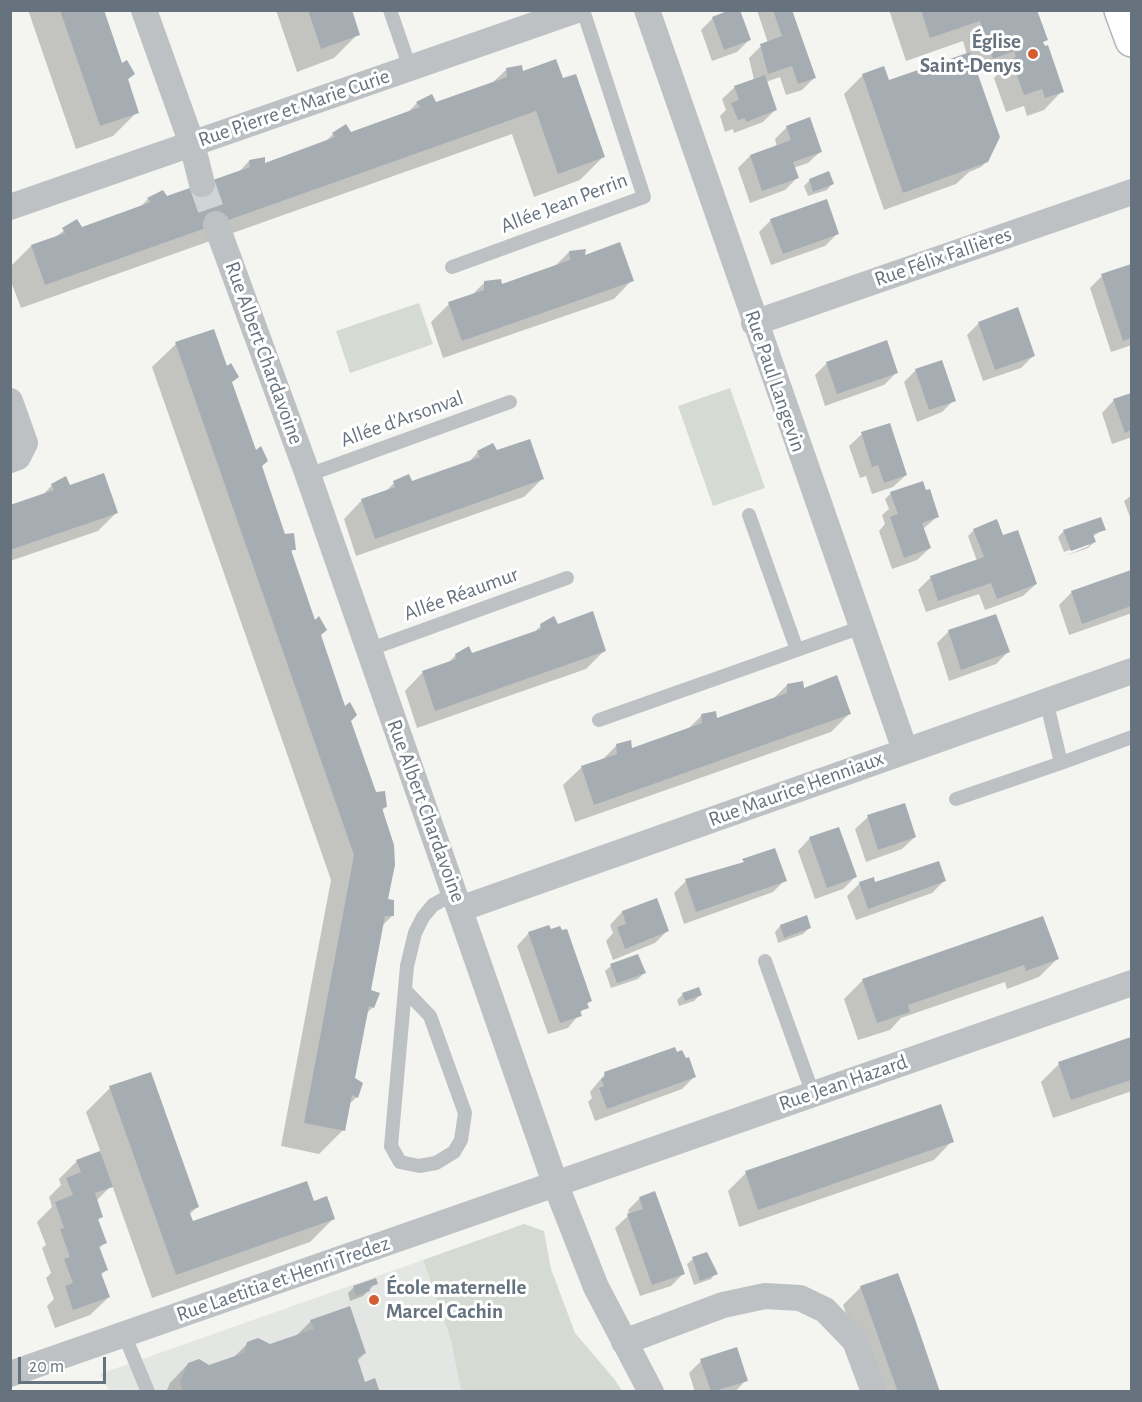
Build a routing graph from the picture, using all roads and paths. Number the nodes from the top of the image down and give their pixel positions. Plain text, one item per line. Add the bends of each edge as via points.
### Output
1 (144, 10) edge
2 (390, 10) edge
3 (577, 10) edge
4 (583, 10) edge
5 (647, 10) edge
6 (1121, 10) edge
7 (1131, 40) edge
8 (410, 68) junction
9 (192, 144) junction
10 (202, 184) tunnel mouth
11 (1131, 192) edge
12 (10, 207) edge
13 (216, 224) tunnel mouth
14 (452, 267) dead end
15 (754, 323) junction
16 (10, 401) edge
17 (510, 402) dead end
18 (10, 460) edge
19 (308, 475) junction
20 (749, 515) dead end
21 (567, 578) dead end
22 (862, 627) junction
23 (368, 650) junction
24 (797, 650) junction
25 (1131, 671) edge
26 (1046, 700) junction
27 (599, 720) dead end
28 (1131, 737) edge
29 (905, 750) junction
30 (1061, 763) junction
31 (956, 799) dead end
32 (458, 901) junction
33 (765, 961) dead end
34 (1131, 983) edge
35 (405, 990) junction
36 (813, 1094) junction
37 (555, 1183) junction
38 (124, 1334) junction
39 (624, 1342) junction
40 (10, 1374) edge
41 (148, 1392) edge
42 (651, 1392) edge
43 (874, 1392) edge

1 - 9 street
2 - 8 lane
3 - 8 street, Rue Pierre et Marie Curie
4 - 14 lane, Allée Jean Perrin via 644,197
5 - 15 street, Rue Paul Langevin
6 - 7 main road
8 - 9 street, Rue Pierre et Marie Curie
9 - 10 street
9 - 12 street, Rue Pierre et Marie Curie
11 - 15 street, Rue Félix Fallières
13 - 19 street, Rue Albert Chardavoine
15 - 22 street, Rue Paul Langevin
16 - 18 street via 25,443 18,457
17 - 19 lane, Allée d'Arsonval
19 - 23 street, Rue Albert Chardavoine
20 - 24 lane
21 - 23 lane, Allée Réaumur
22 - 24 lane
22 - 29 street, Rue Paul Langevin
23 - 32 street, Rue Albert Chardavoine
24 - 27 lane
25 - 26 street, Rue Maurice Henniaux
26 - 29 street, Rue Maurice Henniaux
26 - 30 lane
28 - 30 lane
29 - 32 street, Rue Maurice Henniaux
30 - 31 lane
32 - 35 lane via 433,905 423,917 415,933
32 - 37 street, Rue Albert Chardavoine
33 - 36 lane
34 - 36 street, Rue Jean Hazard
35 - 35 lane via 430,1016 465,1113 454,1152 436,1163 419,1166 400,1162 391,1146
36 - 37 street, Rue Jean Hazard
37 - 38 street, Rue Laetitia et Henri Tredez
37 - 39 street, Rue Albert Chardavoine
38 - 40 street, Rue Laetitia et Henri Tredez
38 - 41 lane
39 - 42 street, Rue Albert Chardavoine
39 - 43 street via 723,1305 765,1296 800,1299 825,1310 855,1341

